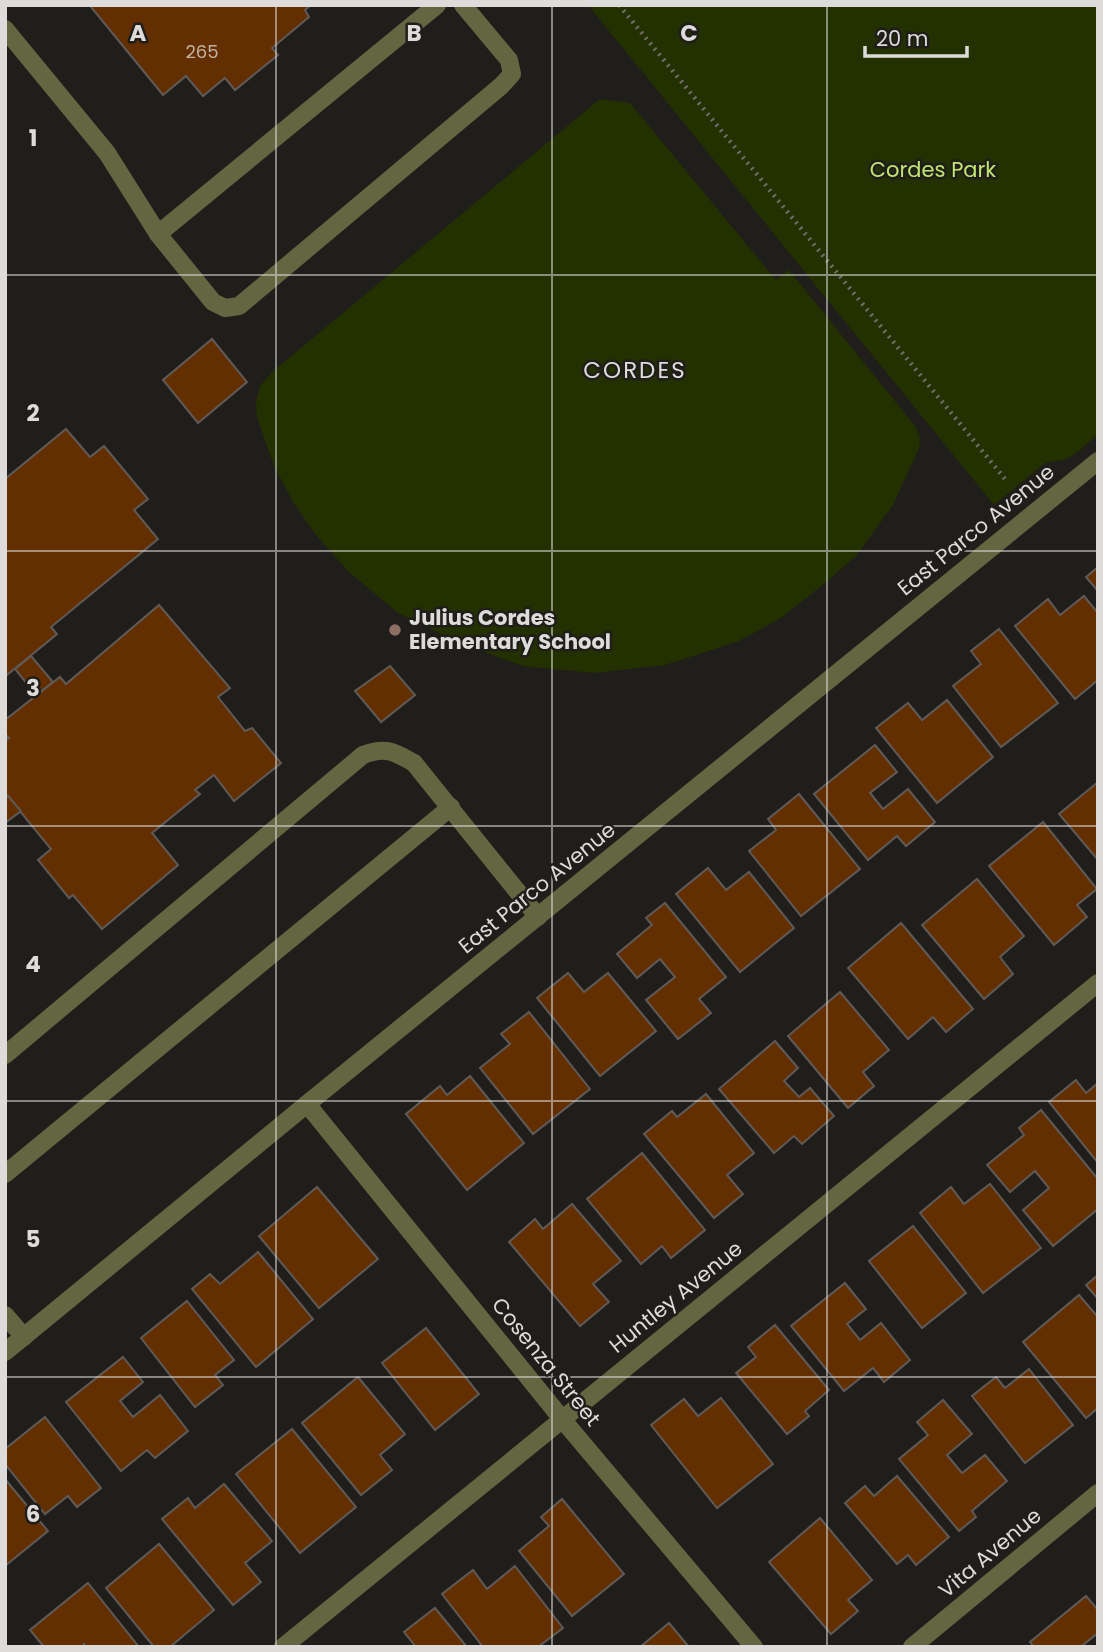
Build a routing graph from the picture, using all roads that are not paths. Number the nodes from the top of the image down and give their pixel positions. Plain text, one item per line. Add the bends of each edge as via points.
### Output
1 (437, 5) edge
2 (463, 5) edge
3 (5, 29) edge
4 (158, 234) junction
5 (1098, 461) edge
6 (451, 807) junction
7 (538, 916) junction
8 (1098, 983) edge
9 (5, 1055) edge
10 (307, 1104) junction
11 (5, 1174) edge
12 (5, 1315) edge
13 (23, 1337) junction
14 (5, 1352) edge
15 (562, 1419) junction
16 (1098, 1493) edge
17 (283, 1647) edge
18 (754, 1647) edge
19 (912, 1647) edge

1 - 4 street
2 - 4 street via 509,60 512,74 239,306 225,308 213,302
3 - 4 street via 107,153
5 - 7 street, East Parco Avenue
6 - 7 street
6 - 9 street via 414,763 391,750 363,755
6 - 11 street
7 - 10 street, East Parco Avenue
8 - 15 street, Huntley Avenue
10 - 13 street, East Parco Avenue
10 - 15 street, Cosenza Street
12 - 13 street
13 - 14 street, East Parco Avenue
15 - 17 street, Huntley Avenue
15 - 18 street, Cosenza Street
16 - 19 street, Vita Avenue

